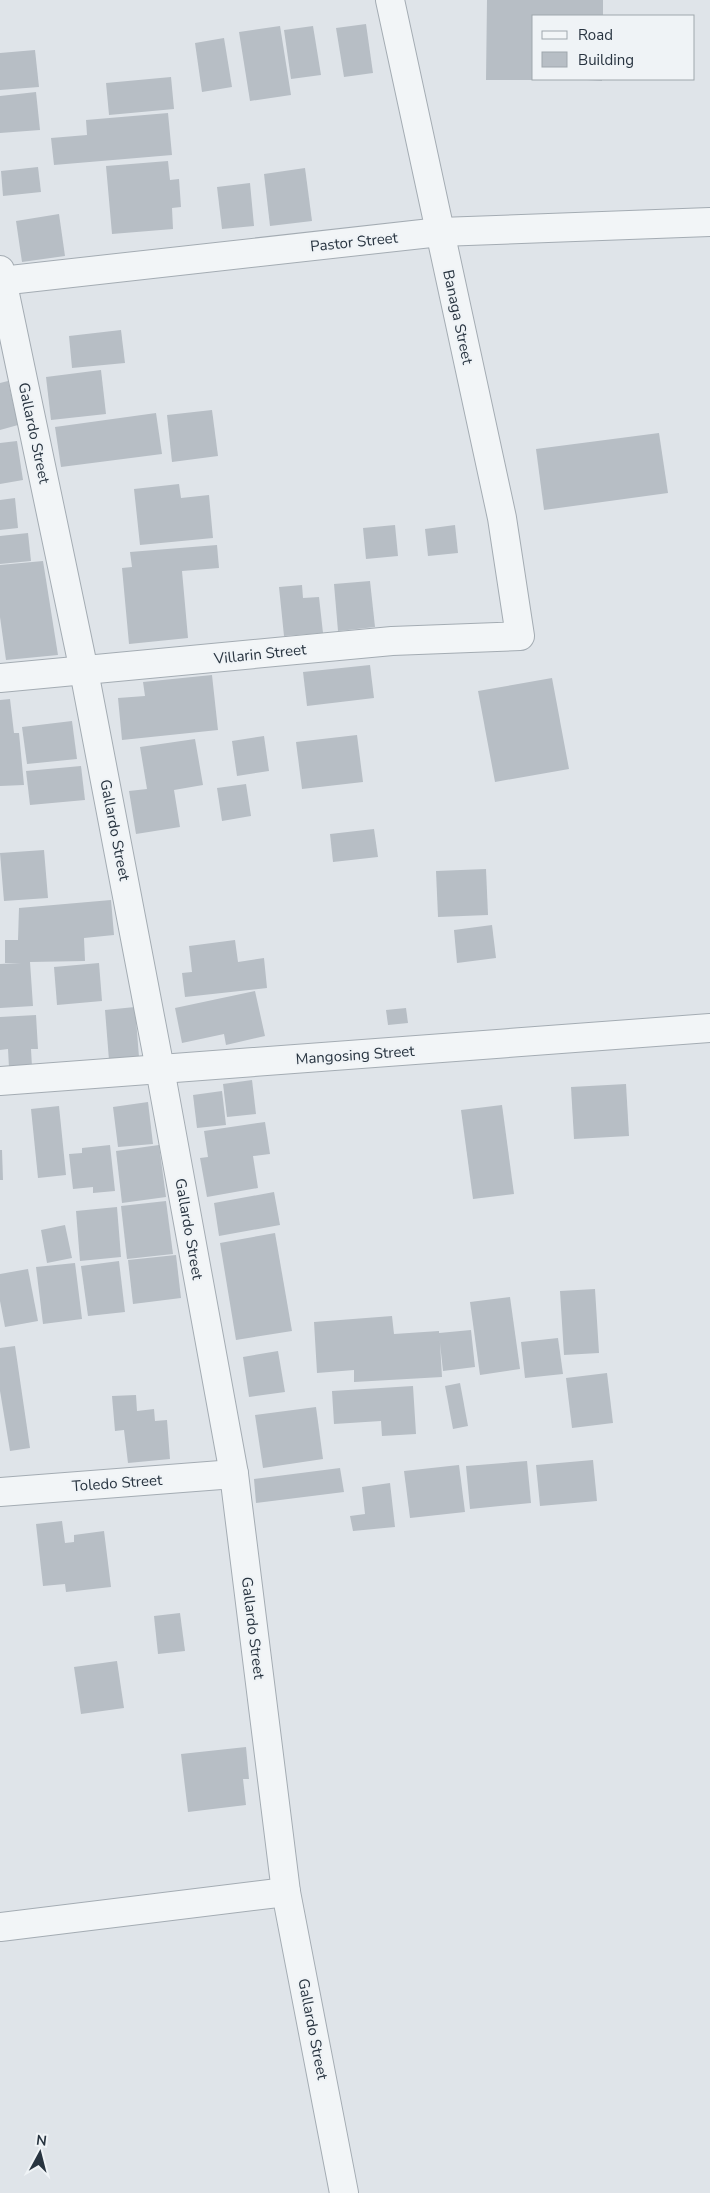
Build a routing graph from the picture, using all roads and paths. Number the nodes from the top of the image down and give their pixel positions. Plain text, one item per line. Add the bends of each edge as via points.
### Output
1 (390, 0) edge
2 (710, 222) edge
3 (440, 232) junction
4 (1, 277) edge
5 (520, 636) joint
6 (84, 671) junction
7 (0, 678) edge
8 (710, 1028) edge
9 (160, 1069) junction
10 (0, 1081) edge
11 (234, 1474) junction
12 (0, 1492) edge
13 (286, 1892) junction
14 (0, 1927) edge
15 (344, 2193) edge

1 - 3 street, Banaga Street
2 - 3 street, Pastor Street
3 - 4 street, Pastor Street
3 - 5 street, Banaga Street via 502,518
4 - 6 street, Gallardo Street
5 - 6 street, Villarin Street via 392,641
6 - 7 street, Villarin Street
6 - 9 street, Gallardo Street
8 - 9 street, Mangosing Street
9 - 10 street, Mangosing Street
9 - 11 street, Gallardo Street
11 - 12 street, Toledo Street
11 - 13 street, Gallardo Street
13 - 14 street
13 - 15 street, Gallardo Street

